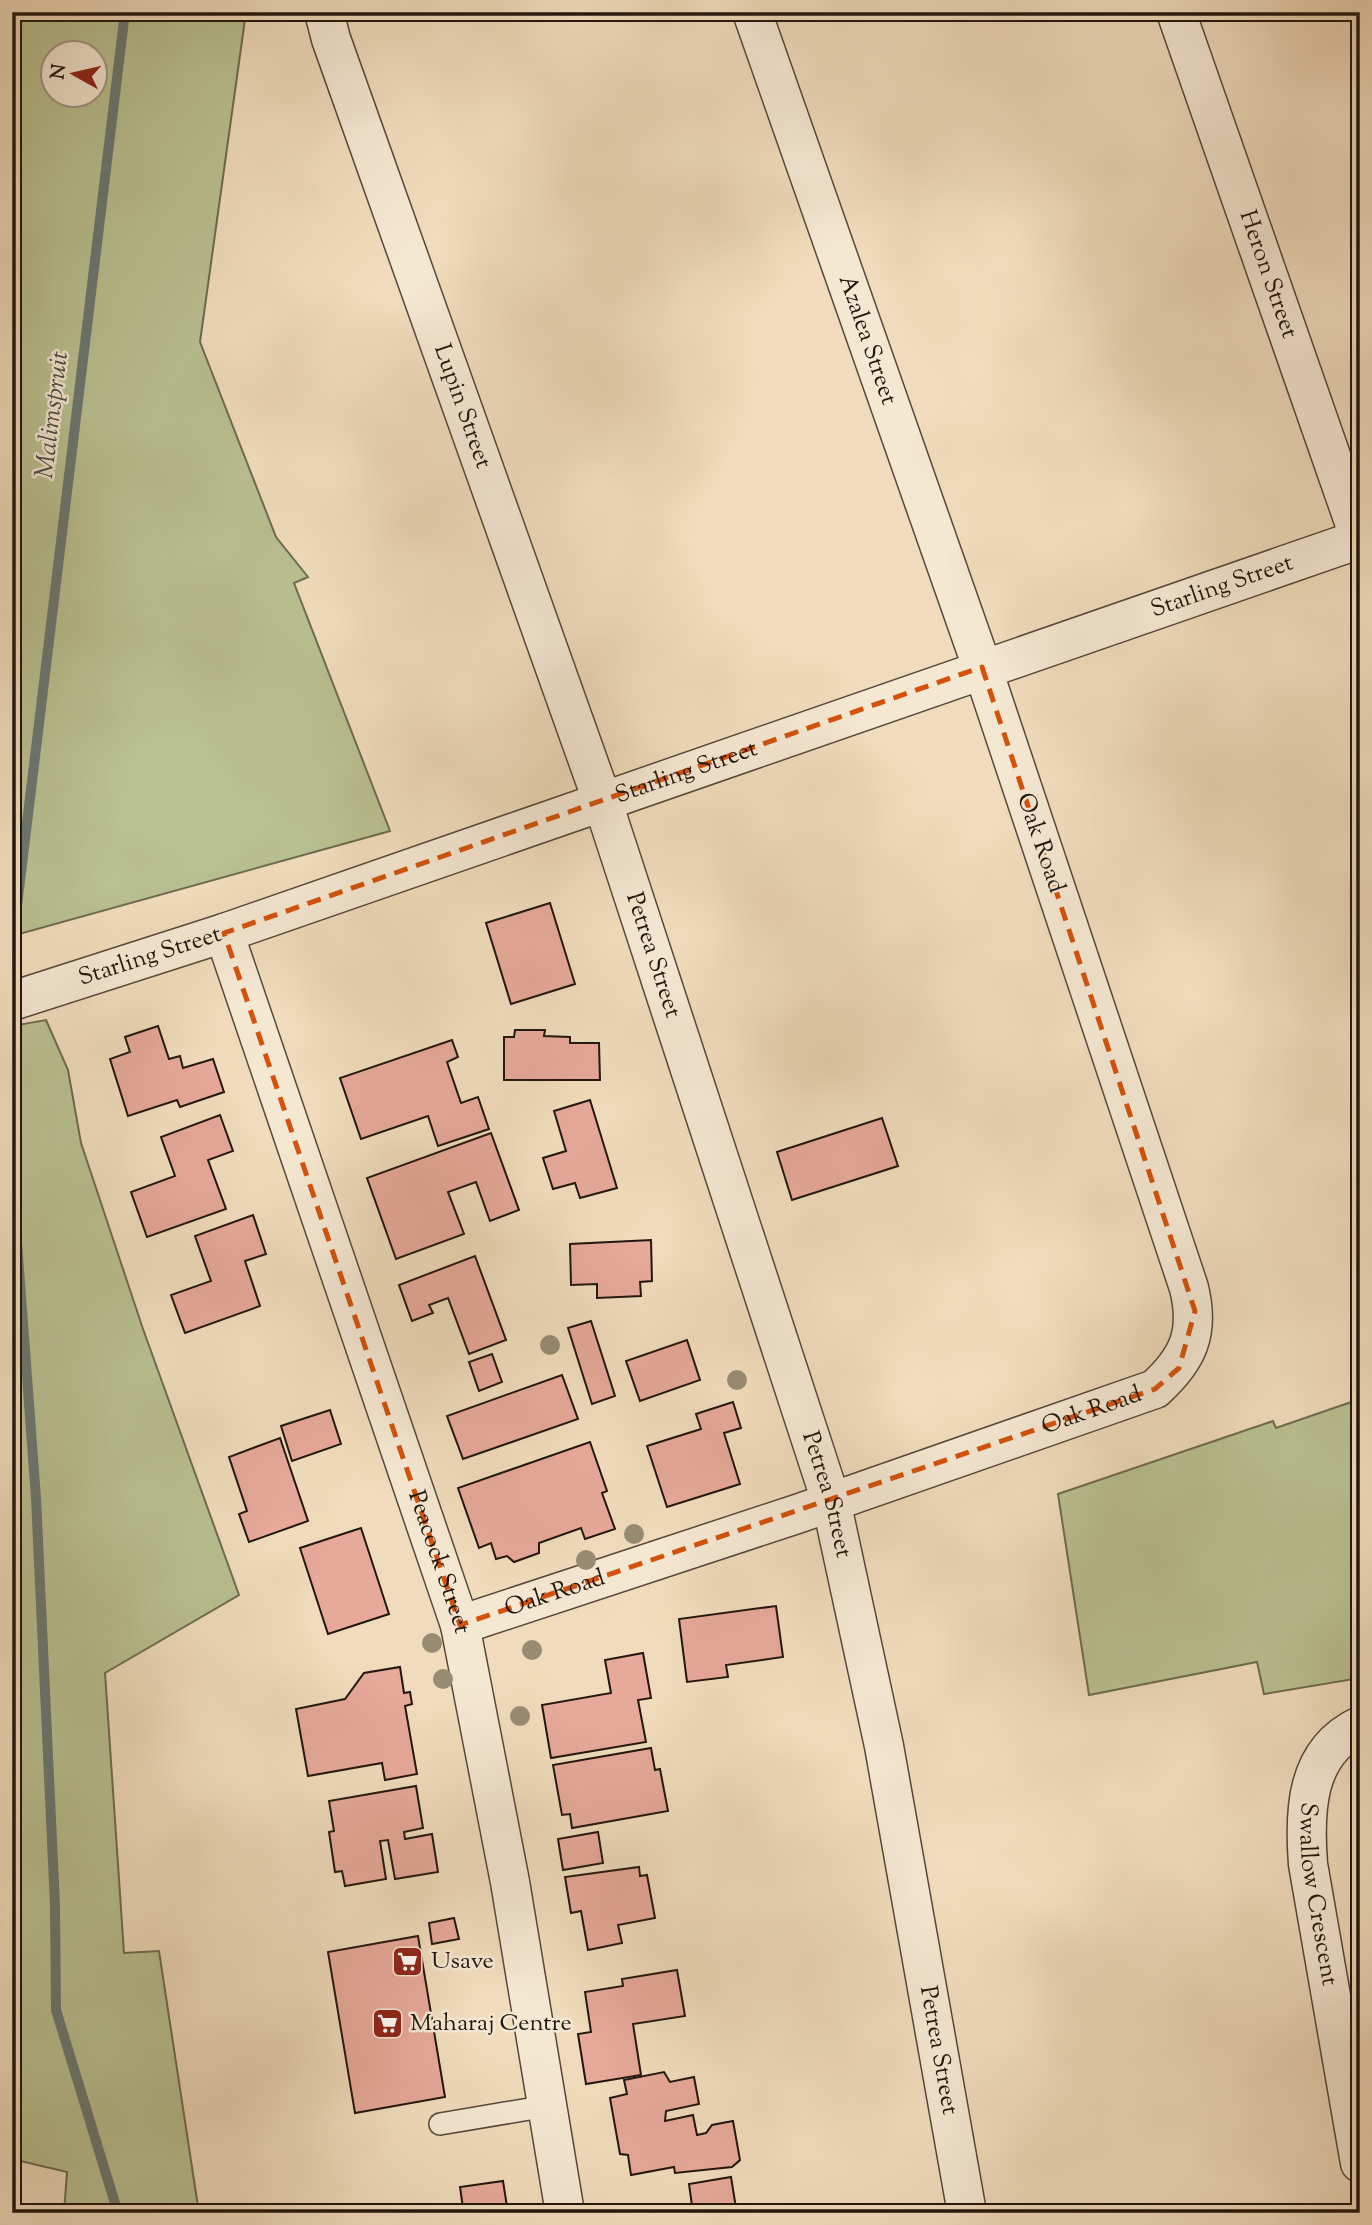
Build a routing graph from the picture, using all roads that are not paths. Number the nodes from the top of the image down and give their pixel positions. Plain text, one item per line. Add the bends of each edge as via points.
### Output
1 (324, 12) edge
2 (752, 12) edge
3 (1176, 12) edge
4 (1360, 539) edge
5 (982, 667) junction
6 (602, 800) junction
7 (225, 933) junction
8 (12, 1001) edge
9 (831, 1502) junction
10 (460, 1625) junction
11 (1360, 1726) edge
12 (547, 2106) junction
13 (440, 2124) dead end
14 (1360, 2163) edge
15 (565, 2213) edge
16 (967, 2213) edge

1 - 6 street, Lupin Street
2 - 5 street, Azalea Street
3 - 4 street, Heron Street
4 - 5 street, Starling Street
5 - 6 street, Starling Street
5 - 9 street, Oak Road via 1189,1288 1195,1311 1191,1338 1179,1368 1155,1389
6 - 7 street, Starling Street
6 - 9 street, Petrea Street
7 - 8 street, Starling Street
7 - 10 street, Peacock Street
9 - 10 street, Oak Road
9 - 16 street, Petrea Street via 884,1746
10 - 12 street, Peacock Street via 509,1874
11 - 14 street, Swallow Crescent via 1345,1733 1321,1761 1308,1792 1305,1822 1308,1864
12 - 13 lane
12 - 15 street, Peacock Street

